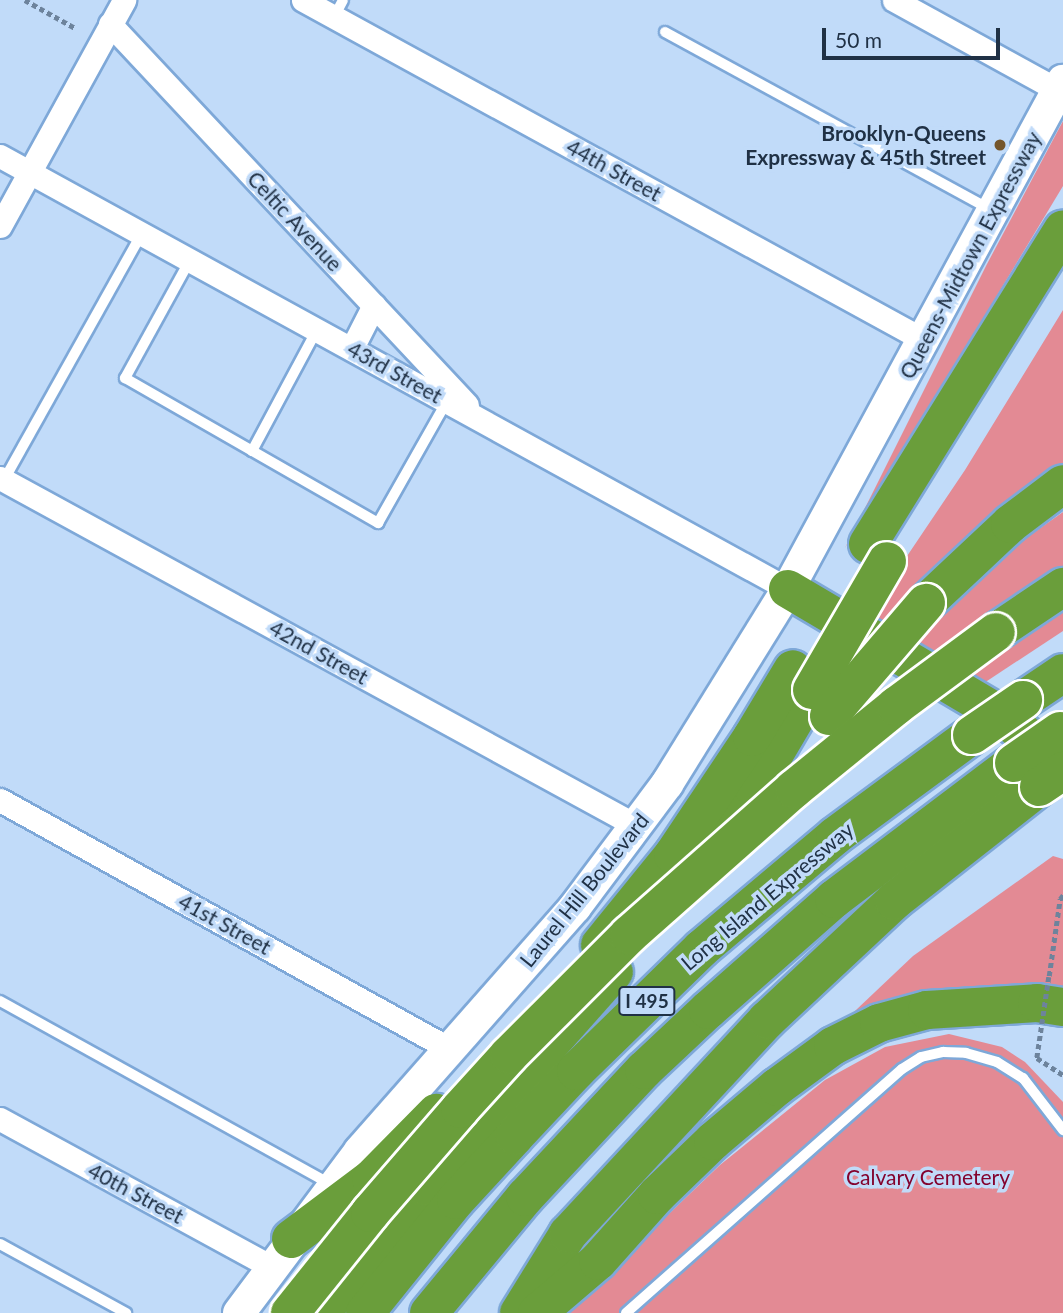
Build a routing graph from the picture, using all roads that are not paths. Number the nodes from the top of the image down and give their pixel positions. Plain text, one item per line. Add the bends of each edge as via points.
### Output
1 (124, 0) edge
2 (303, 0) edge
3 (894, 0) edge
4 (339, 8) edge
5 (110, 24) junction
6 (665, 32) dead end
7 (1061, 85) edge
8 (0, 156) edge
9 (30, 172) junction
10 (992, 211) junction
11 (0, 226) edge
12 (1063, 230) edge
13 (142, 233) junction
14 (1063, 258) edge
15 (190, 260) junction
16 (374, 305) junction
17 (317, 329) junction
18 (924, 340) junction
19 (352, 348) junction
20 (447, 401) junction
21 (479, 418) junction
22 (876, 429) joint
23 (252, 451) junction
24 (2, 479) edge
25 (1063, 484) edge
26 (878, 553) junction
27 (1063, 587) edge
28 (789, 589) junction
29 (1063, 673) edge
30 (811, 692) junction
31 (1053, 769) edge
32 (0, 800) edge
33 (637, 826) junction
34 (1056, 992) edge
35 (0, 1001) edge
36 (982, 1005) junction
37 (1063, 1032) edge
38 (448, 1048) junction
39 (0, 1119) edge
40 (1063, 1130) edge
41 (333, 1186) junction
42 (0, 1244) edge
43 (281, 1253) junction
44 (126, 1313) edge
45 (239, 1313) edge
46 (290, 1313) edge
47 (321, 1313) edge
48 (365, 1313) edge
49 (429, 1313) edge
50 (519, 1313) edge
51 (526, 1313) edge
52 (537, 1313) edge
53 (626, 1313) edge

1 - 5 street
2 - 4 street, 44th Street
3 - 7 street
4 - 18 street, 44th Street
5 - 9 street
5 - 16 street, Celtic Avenue
6 - 10 lane
7 - 10 main road, Queens-Midtown Expressway
8 - 9 street, 43rd Street
9 - 11 street
9 - 13 street, 43rd Street
10 - 18 main road, Queens-Midtown Expressway
12 - 26 highway
13 - 15 street, 43rd Street
13 - 24 lane
14 - 26 highway
15 - 17 street, 43rd Street
15 - 23 lane via 125,378
16 - 19 street
16 - 21 street, Celtic Avenue
17 - 19 street, 43rd Street
17 - 23 lane
18 - 22 main road, Queens-Midtown Expressway
19 - 20 street, 43rd Street
20 - 21 street, 43rd Street
20 - 23 lane via 378,523
21 - 28 street, 43rd Street
22 - 28 main road, Laurel Hill Boulevard
24 - 33 street, 42nd Street
25 - 30 highway, bridge via 1010,523 926,603
26 - 30 highway, bridge
27 - 46 highway, bridge via 896,706 629,935 476,1091
28 - 31 highway via 993,710
28 - 33 main road, Laurel Hill Boulevard
29 - 48 highway, Long Island Expressway / I 495, bridge via 835,836 683,967 506,1145
30 - 43 highway via 752,737 673,855 612,931 371,1179
30 - 47 highway via 717,844 629,955 424,1186
31 - 49 highway, I 495 via 834,899 644,1070 533,1188
31 - 50 highway via 894,901 767,1020 568,1234
31 - 51 highway via 910,915 812,1004 612,1214
32 - 38 street, 41st Street
33 - 38 main road, Laurel Hill Boulevard via 547,941
34 - 36 highway via 1037,1003
35 - 41 lane
36 - 37 highway
36 - 52 highway via 891,1019 856,1033 807,1063 683,1168 598,1261
38 - 41 main road, Laurel Hill Boulevard
39 - 43 street, 40th Street
40 - 53 lane via 1023,1078 998,1062 943,1052 911,1062
41 - 43 main road, Laurel Hill Boulevard
42 - 44 lane
43 - 45 main road, Laurel Hill Boulevard

